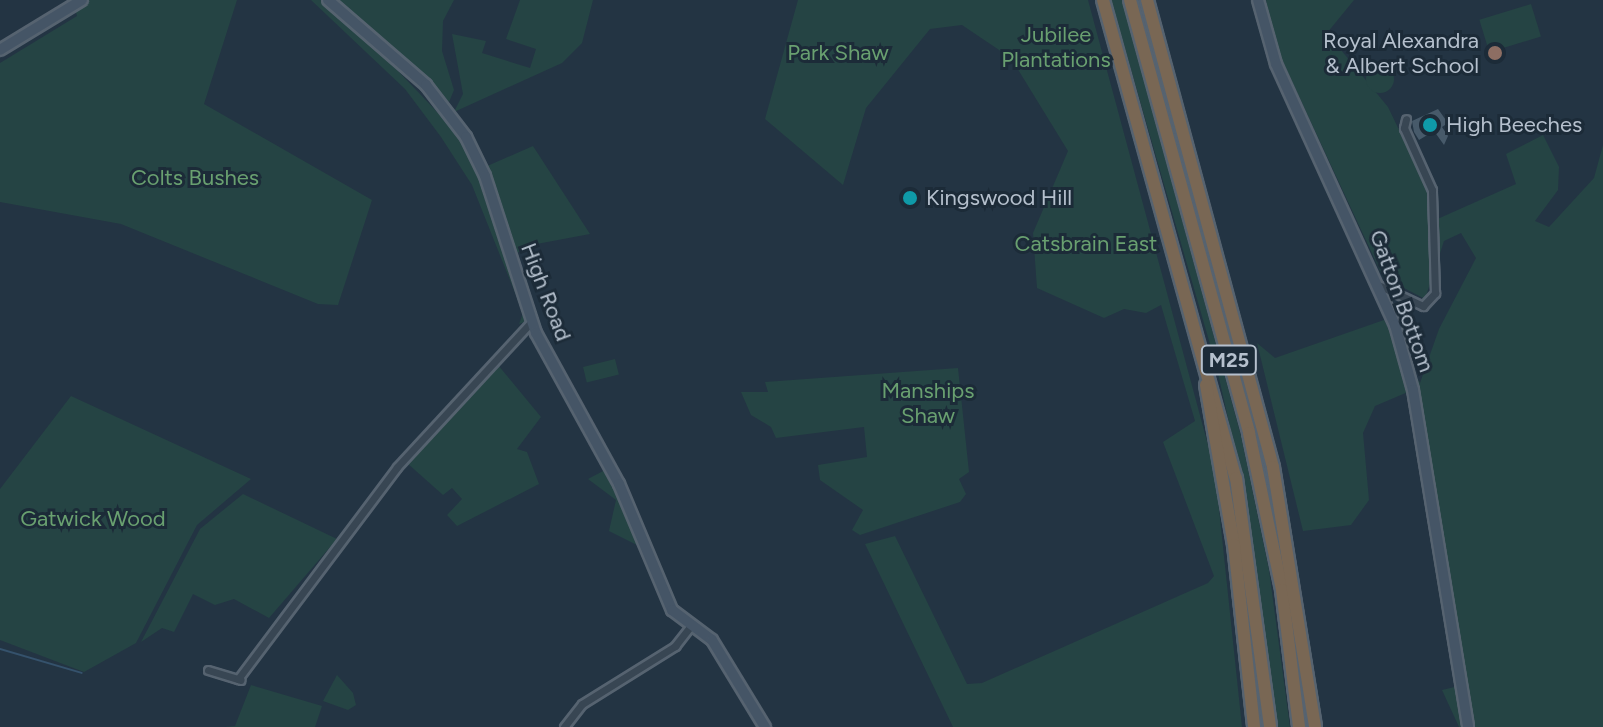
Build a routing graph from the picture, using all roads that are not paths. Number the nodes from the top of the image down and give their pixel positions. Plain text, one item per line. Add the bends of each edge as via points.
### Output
1 (82, 0) edge
2 (328, 0) edge
3 (1103, 0) edge
4 (1130, 0) edge
5 (1147, 0) edge
6 (1258, 0) edge
7 (0, 50) edge
8 (1406, 119) dead end
9 (1378, 285) junction
10 (1195, 319) junction
11 (532, 321) junction
12 (690, 627) junction
13 (208, 670) dead end
14 (564, 727) edge
15 (765, 727) edge
16 (1254, 727) edge
17 (1270, 727) edge
18 (1299, 727) edge
19 (1315, 727) edge
20 (1468, 727) edge

1 - 7 street
2 - 11 street, High Road via 426,85 466,137 485,176
3 - 10 highway, M25
4 - 18 highway, M25 via 1249,433 1282,590
5 - 19 highway, M25 via 1273,467
6 - 9 street, Gatton Bottom via 1276,64
8 - 9 street via 1404,128 1432,190 1435,293 1423,306
9 - 20 street, Gatton Bottom via 1421,422
10 - 16 highway, M25 via 1234,545
10 - 17 highway, M25 via 1236,478
11 - 12 street, High Road via 633,513 672,610
11 - 13 street via 397,467 240,680
12 - 14 street via 675,646 582,704
12 - 15 street, High Road via 712,640

